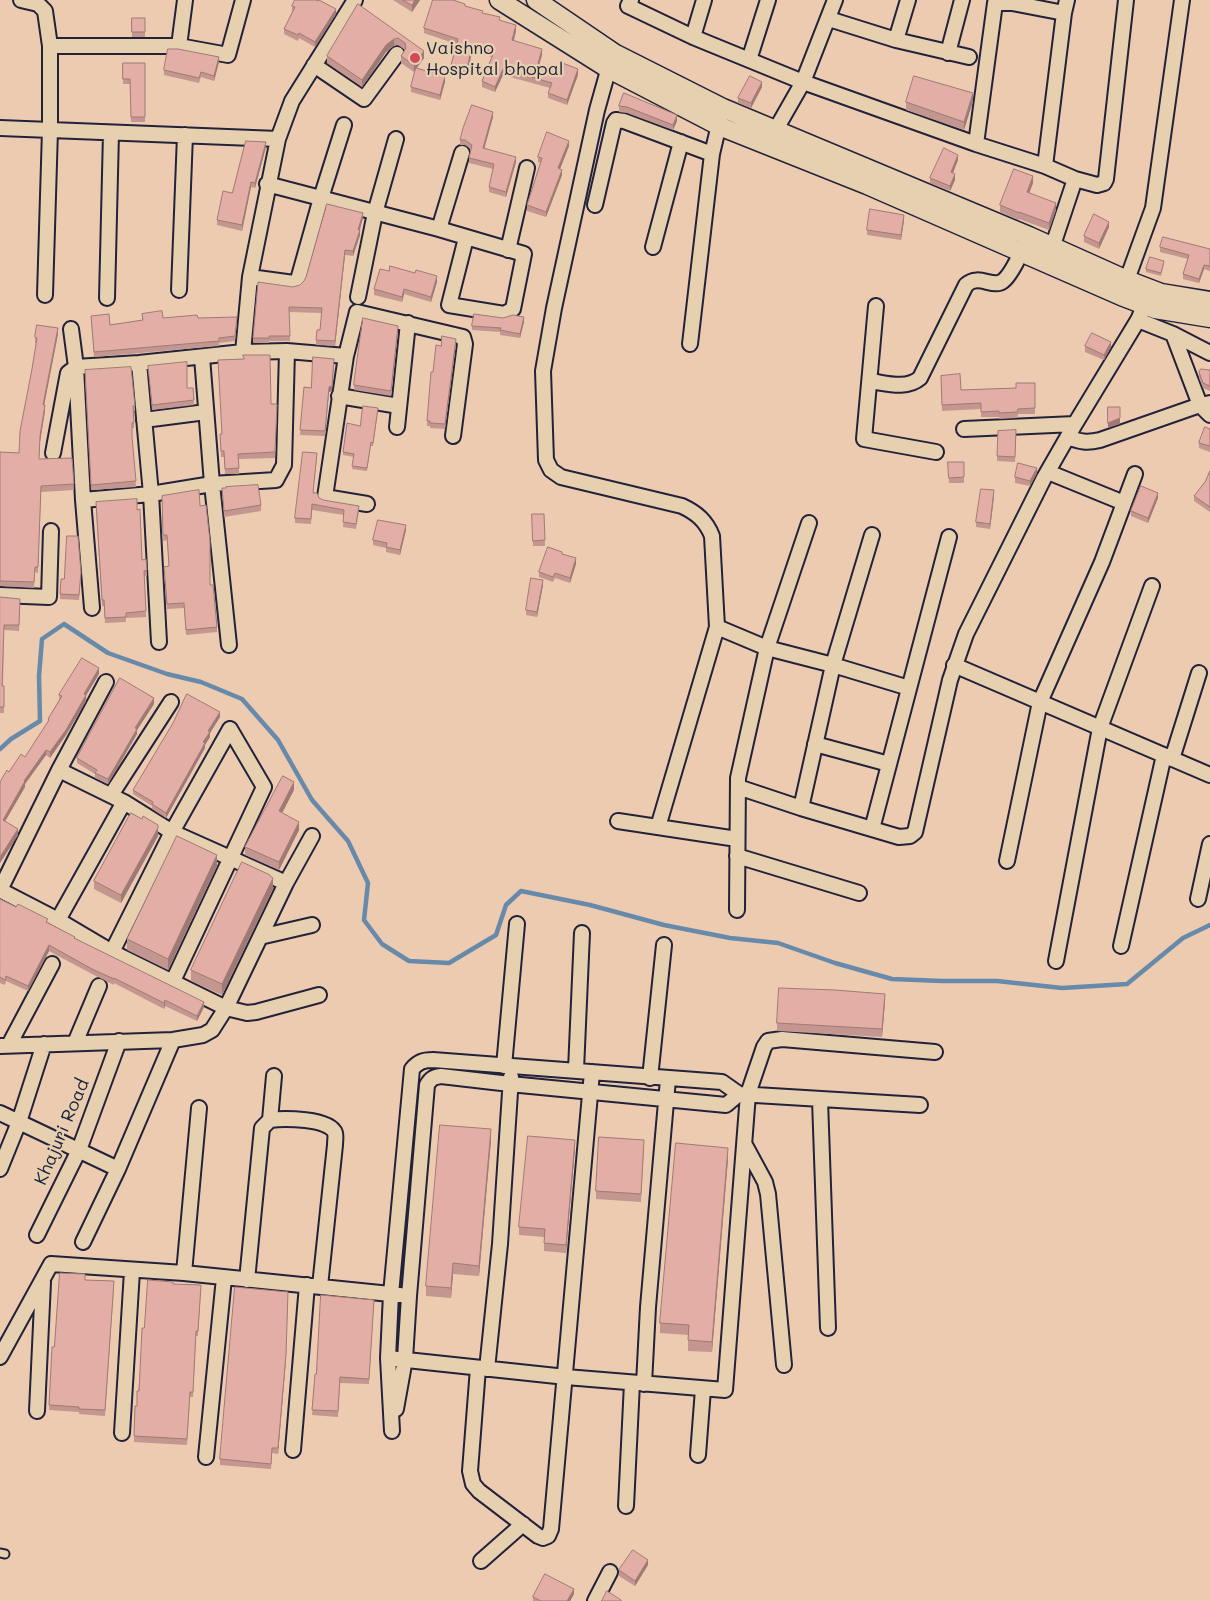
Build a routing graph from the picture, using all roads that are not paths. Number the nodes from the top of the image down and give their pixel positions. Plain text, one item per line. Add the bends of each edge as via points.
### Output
1 (21, 0) edge
2 (185, 0) edge
3 (243, 0) edge
4 (355, 0) edge
5 (499, 0) edge
6 (536, 0) edge
7 (631, 0) edge
8 (704, 0) edge
9 (768, 0) edge
10 (835, 0) edge
11 (908, 0) edge
12 (962, 0) edge
13 (1126, 0) edge
14 (1182, 0) edge
15 (1012, 2) edge
16 (1066, 6) edge
17 (829, 19) junction
18 (693, 37) junction
19 (896, 40) junction
20 (50, 46) junction
21 (179, 46) junction
22 (948, 53) junction
23 (397, 54) dead end
24 (969, 57) dead end
25 (749, 60) junction
26 (611, 61) junction
27 (314, 65) junction
28 (804, 82) junction
29 (723, 108) junction
30 (344, 125) dead end
31 (719, 126) junction
32 (0, 128) edge
33 (50, 130) junction
34 (111, 133) junction
35 (185, 136) junction
36 (771, 137) junction
37 (278, 139) junction
38 (396, 139) dead end
39 (681, 142) junction
40 (976, 144) junction
41 (462, 153) dead end
42 (712, 154) junction
43 (1045, 166) junction
44 (527, 168) dead end
45 (1074, 179) junction
46 (268, 184) junction
47 (321, 198) junction
48 (595, 205) dead end
49 (375, 213) junction
50 (439, 229) junction
51 (1029, 236) junction
52 (466, 238) junction
53 (653, 246) dead end
54 (1052, 246) junction
55 (508, 250) junction
56 (1021, 252) junction
57 (1046, 264) junction
58 (250, 276) junction
59 (1124, 288) junction
60 (179, 290) dead end
61 (45, 296) dead end
62 (107, 298) dead end
63 (358, 298) dead end
64 (1210, 301) edge
65 (1144, 304) junction
66 (876, 306) dead end
67 (1210, 318) edge
68 (408, 323) junction
69 (72, 329) dead end
70 (1173, 334) junction
71 (690, 344) dead end
72 (287, 351) junction
73 (243, 352) junction
74 (1210, 353) edge
75 (346, 356) junction
76 (202, 357) junction
77 (139, 364) junction
78 (76, 367) junction
79 (870, 380) junction
80 (339, 396) junction
81 (399, 406) junction
82 (1207, 408) edge
83 (206, 412) junction
84 (144, 420) junction
85 (397, 427) dead end
86 (964, 428) dead end
87 (1071, 430) junction
88 (453, 436) dead end
89 (936, 452) dead end
90 (53, 453) dead end
91 (1048, 472) junction
92 (1135, 474) dead end
93 (212, 484) junction
94 (151, 494) junction
95 (83, 500) junction
96 (1124, 502) junction
97 (366, 504) dead end
98 (808, 523) dead end
99 (51, 531) dead end
100 (872, 535) dead end
101 (949, 537) dead end
102 (1152, 586) dead end
103 (0, 595) edge
104 (92, 608) dead end
105 (718, 627) junction
106 (159, 642) dead end
107 (229, 645) dead end
108 (767, 648) junction
109 (833, 665) junction
110 (954, 665) junction
111 (1199, 673) dead end
112 (106, 682) dead end
113 (909, 688) junction
114 (171, 702) dead end
115 (1040, 702) junction
116 (1100, 728) junction
117 (815, 744) junction
118 (1168, 757) junction
119 (889, 764) junction
120 (59, 770) junction
121 (1210, 775) edge
122 (738, 787) junction
123 (111, 795) junction
124 (124, 802) junction
125 (800, 808) junction
126 (618, 821) dead end
127 (658, 827) junction
128 (872, 829) junction
129 (172, 832) junction
130 (312, 836) dead end
131 (737, 839) junction
132 (1210, 844) edge
133 (737, 856) junction
134 (230, 858) junction
135 (1007, 861) dead end
136 (286, 883) junction
137 (859, 892) dead end
138 (1198, 899) dead end
139 (737, 910) dead end
140 (58, 920) junction
141 (517, 924) dead end
142 (312, 925) dead end
143 (582, 933) dead end
144 (260, 937) junction
145 (664, 945) dead end
146 (1121, 946) dead end
147 (112, 952) junction
148 (1056, 961) dead end
149 (52, 964) dead end
150 (173, 981) junction
151 (99, 986) dead end
152 (319, 995) dead end
153 (226, 1008) junction
154 (173, 1040) junction
155 (119, 1041) junction
156 (75, 1043) junction
157 (44, 1044) junction
158 (4, 1045) edge
159 (935, 1052) dead end
160 (417, 1063) junction
161 (508, 1066) junction
162 (576, 1070) junction
163 (592, 1072) junction
164 (274, 1076) dead end
165 (650, 1078) junction
166 (668, 1079) junction
167 (430, 1080) junction
168 (510, 1084) junction
169 (590, 1092) junction
170 (744, 1094) junction
171 (667, 1100) junction
172 (820, 1100) junction
173 (920, 1105) dead end
174 (199, 1108) dead end
175 (0, 1113) edge
176 (270, 1120) junction
177 (19, 1122) junction
178 (745, 1145) junction
179 (79, 1150) junction
180 (0, 1169) edge
181 (118, 1169) junction
182 (37, 1235) dead end
183 (83, 1242) dead end
184 (132, 1271) junction
185 (184, 1273) junction
186 (44, 1277) junction
187 (224, 1278) junction
188 (247, 1280) junction
189 (314, 1286) junction
190 (391, 1294) junction
191 (408, 1296) junction
192 (828, 1328) dead end
193 (0, 1357) edge
194 (388, 1358) junction
195 (405, 1359) junction
196 (784, 1365) dead end
197 (482, 1369) junction
198 (566, 1377) junction
199 (638, 1383) junction
200 (703, 1388) junction
201 (37, 1411) dead end
202 (122, 1433) dead end
203 (293, 1450) dead end
204 (698, 1454) dead end
205 (206, 1457) dead end
206 (626, 1506) dead end
207 (523, 1524) junction
208 (481, 1561) dead end
209 (610, 1572) dead end
210 (594, 1601) edge

1 - 20 street via 38,4 45,11
2 - 21 street
3 - 21 street via 228,55
4 - 27 street
5 - 26 street
6 - 26 street
7 - 18 street via 628,6
8 - 18 street
9 - 25 street
10 - 17 street
11 - 19 street
12 - 22 street
13 - 45 street via 1106,179 1097,185
14 - 59 street via 1153,208
15 - 16 street
15 - 40 street via 995,3
16 - 43 street
17 - 19 street
17 - 28 street
18 - 25 street
19 - 22 street
20 - 21 street
20 - 33 street
22 - 24 street
23 - 27 street via 364,99
25 - 28 street
26 - 29 street
26 - 31 street
26 - 105 street via 596,110 543,371 546,460 551,470 561,478 682,506 701,518 712,536
27 - 37 street via 292,101
28 - 36 street
28 - 40 street
29 - 31 street
29 - 36 street
30 - 47 street
31 - 36 street
31 - 42 street
32 - 33 street
33 - 34 street
33 - 61 street
34 - 35 street
34 - 62 street
35 - 37 street
35 - 60 street
36 - 51 street
36 - 56 street via 866,185
37 - 46 street
38 - 49 street
39 - 42 street
39 - 48 street via 616,120
39 - 53 street
40 - 43 street
41 - 50 street
42 - 71 street
43 - 45 street
44 - 55 street
45 - 54 street
46 - 47 street
46 - 58 street
47 - 49 street
47 - 58 street via 298,280 294,283
49 - 50 street
49 - 63 street
50 - 52 street
51 - 54 street
51 - 56 street
52 - 55 street
52 - 55 street via 449,306 504,314 513,309 524,254
54 - 57 street
54 - 59 street
56 - 57 street
56 - 79 street via 1002,282 976,279 966,284 920,378 905,385
57 - 59 street
58 - 73 street
59 - 65 street
64 - 65 street via 1161,293
65 - 67 street
65 - 70 street
65 - 87 street
66 - 79 street
68 - 75 street via 357,312
68 - 81 street
68 - 88 street via 464,337
69 - 78 street
70 - 74 street
70 - 82 street
72 - 73 street
72 - 75 street
72 - 93 street via 284,465 276,480
73 - 76 street
75 - 80 street
76 - 77 street
76 - 83 street
77 - 78 street
77 - 84 street
78 - 90 street via 68,374
78 - 95 street
79 - 89 street via 864,439
80 - 81 street
80 - 97 street via 325,497
81 - 85 street
82 - 87 street via 1100,440 1080,442
83 - 84 street
83 - 93 street
84 - 94 street
86 - 87 street
87 - 91 street
91 - 96 street
91 - 110 street via 966,634
92 - 96 street
93 - 94 street
93 - 107 street
94 - 95 street
94 - 106 street
95 - 104 street
96 - 115 street via 1102,562
98 - 108 street
99 - 103 street via 49,597
100 - 109 street
101 - 113 street
102 - 116 street
105 - 108 street
105 - 127 street
108 - 109 street
108 - 122 street
109 - 113 street
109 - 117 street
110 - 115 street
110 - 128 street via 915,832 904,838
111 - 118 street
112 - 120 street
113 - 119 street
114 - 123 street
115 - 116 street
115 - 135 street
116 - 118 street
116 - 148 street
117 - 119 street
117 - 125 street
118 - 121 street
118 - 146 street
119 - 128 street
120 - 123 street
120 - 140 street via 0,890
122 - 125 street
122 - 131 street
123 - 124 street
124 - 129 street
124 - 140 street
125 - 128 street
126 - 127 street
127 - 131 street
129 - 134 street
129 - 134 street via 230,729 264,787
129 - 147 street
130 - 136 street
131 - 133 street
132 - 138 street
133 - 137 street
133 - 139 street
134 - 136 street
134 - 150 street
136 - 144 street
140 - 147 street
141 - 161 street
142 - 144 street
143 - 162 street
144 - 153 street
145 - 165 street
147 - 150 street
149 - 158 street
150 - 153 street
151 - 156 street
152 - 153 street via 256,1012
153 - 154 street via 212,1030
154 - 155 street
154 - 181 street
155 - 156 street
155 - 179 street, Khajuri Road
156 - 157 street
157 - 158 street
157 - 177 street
159 - 170 street via 774,1039 764,1047
160 - 161 street via 432,1060
160 - 167 street
160 - 190 street via 412,1069
161 - 162 street
161 - 168 street
162 - 163 street
163 - 165 street
163 - 169 street
164 - 176 street
165 - 166 street
166 - 170 street via 722,1082
166 - 171 street
167 - 168 street via 441,1076
167 - 191 street
168 - 169 street
168 - 197 street via 500,1244
169 - 171 street
169 - 198 street
170 - 171 street via 726,1105
170 - 172 street
170 - 178 street
171 - 199 street
172 - 173 street
172 - 192 street
174 - 185 street
175 - 177 street
176 - 188 street via 262,1128
176 - 189 street via 314,1122 335,1132
177 - 179 street
177 - 180 street
178 - 196 street via 768,1194
178 - 200 street via 725,1390
179 - 181 street
179 - 182 street, Khajuri Road
181 - 183 street
184 - 185 street
184 - 186 street via 51,1264
184 - 202 street
185 - 187 street
186 - 193 street
186 - 201 street
187 - 188 street
187 - 205 street
188 - 189 street
189 - 190 street
189 - 203 street
190 - 191 street
190 - 194 street
191 - 195 street
194 - 195 street
194 - 195 street via 392,1431
195 - 197 street
197 - 198 street
197 - 207 street via 471,1478 479,1491
198 - 199 street
198 - 207 street via 551,1529 543,1538
199 - 200 street
199 - 206 street
200 - 204 street
207 - 208 street
209 - 210 street

